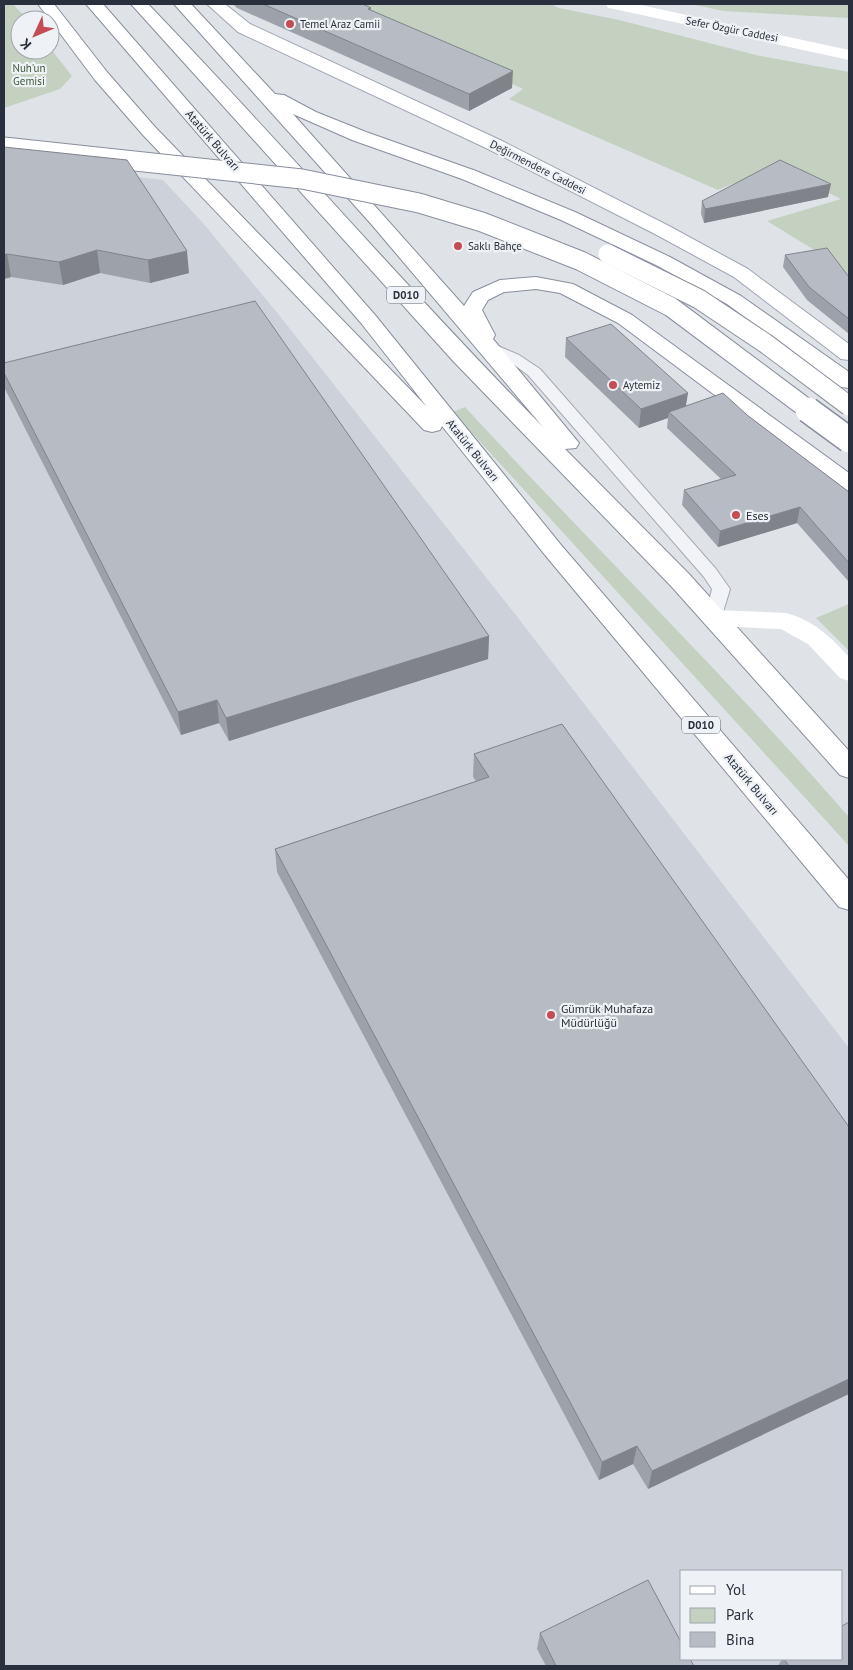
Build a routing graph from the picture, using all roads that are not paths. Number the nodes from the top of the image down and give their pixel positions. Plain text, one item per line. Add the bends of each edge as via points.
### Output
1 (94, 4) edge
2 (139, 4) edge
3 (182, 4) edge
4 (215, 4) edge
5 (614, 4) edge
6 (45, 6) edge
7 (849, 55) edge
8 (262, 91) junction
9 (4, 130) edge
10 (4, 147) edge
11 (362, 172) dead end
12 (412, 182) dead end
13 (438, 189) dead end
14 (465, 198) dead end
15 (491, 348) junction
16 (849, 354) edge
17 (849, 382) edge
18 (849, 406) edge
19 (849, 440) edge
20 (849, 484) edge
21 (553, 550) junction
22 (680, 580) junction
23 (714, 618) junction
24 (849, 672) edge
25 (849, 768) edge
26 (849, 899) edge

1 - 21 main road, Atatürk Bulvarı / D010 via 368,319
2 - 22 main road, D010 via 462,357
3 - 8 main road
4 - 16 main road, Değirmendere Caddesi via 244,28 493,144 662,230 741,274
5 - 7 main road, Sefer Özgür Caddesi
6 - 21 main road via 149,131
8 - 15 main road
8 - 17 main road via 310,116 568,216 663,261 734,300
9 - 11 main road
10 - 19 main road, bridge via 302,179 419,203 482,222 581,261 671,307
12 - 13 main road
14 - 18 main road, bridge via 516,215 643,270 699,299 765,343
15 - 20 main road via 472,310 480,296 500,286 536,283 566,288 625,319
15 - 22 main road
15 - 23 lane via 534,372 710,573 721,588
21 - 26 main road, Atatürk Bulvarı / D010
22 - 23 main road, D010
23 - 24 main road via 786,621 817,638
23 - 25 main road, D010

